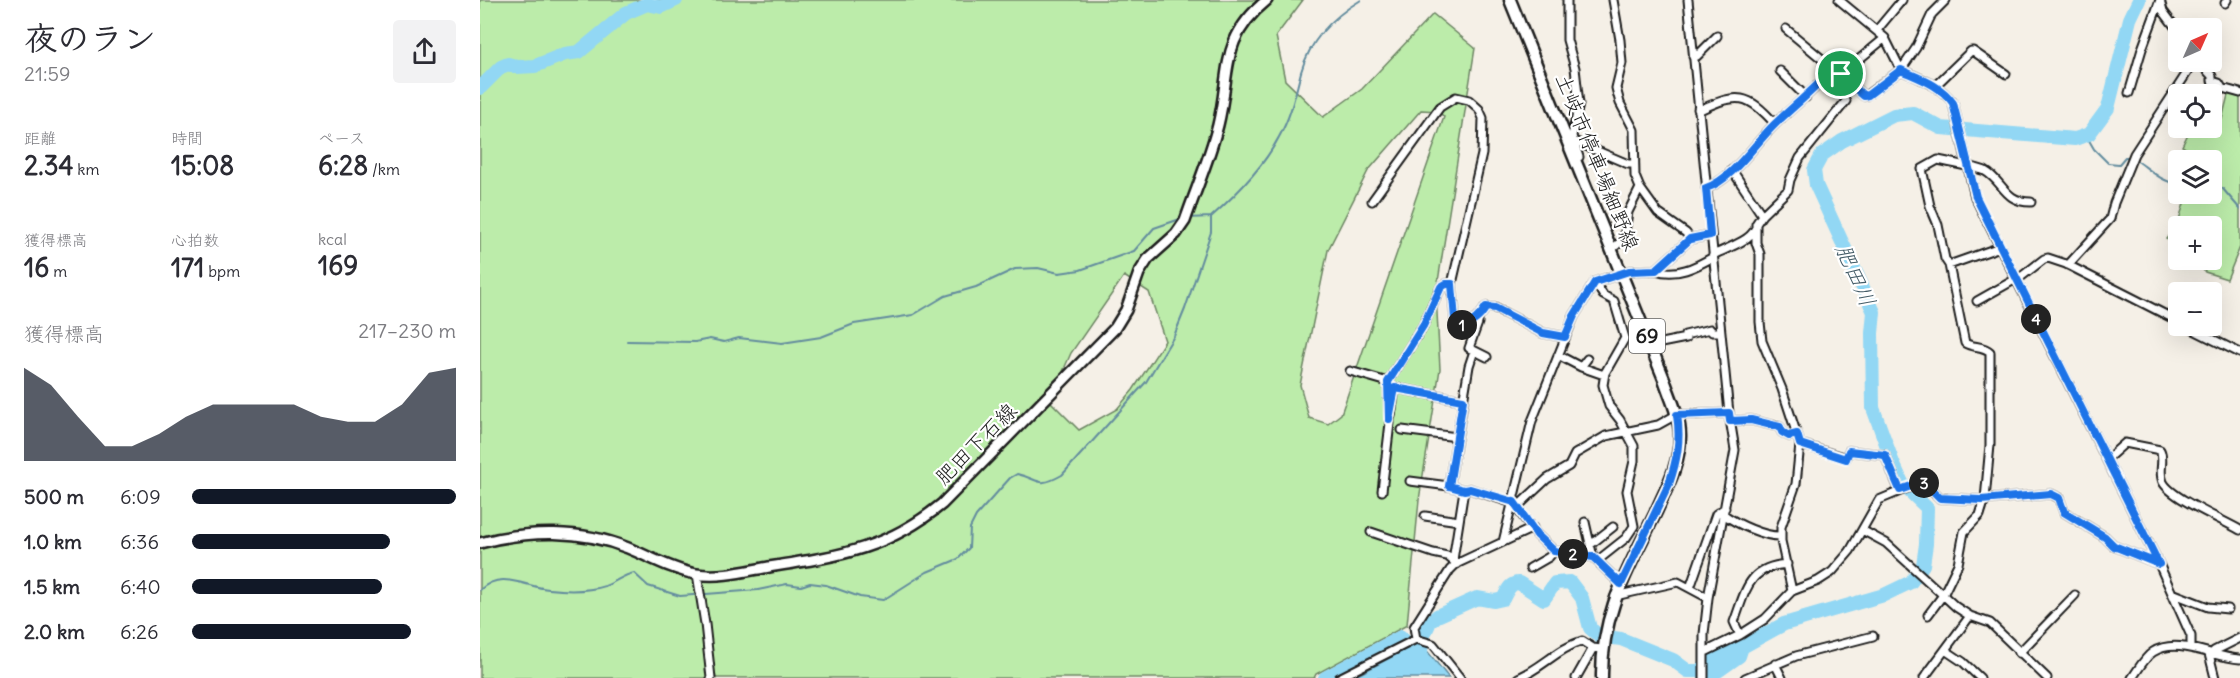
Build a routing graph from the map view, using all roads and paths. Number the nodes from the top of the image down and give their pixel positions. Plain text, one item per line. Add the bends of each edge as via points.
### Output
1 (1267, 0) edge
2 (1510, 0) edge
3 (1567, 0) edge
4 (1613, 0) edge
5 (1688, 0) edge
6 (1839, 0) edge
7 (1902, 0) edge
8 (1946, 0) edge
9 (2160, 0) edge
10 (2168, 18) edge
11 (1786, 29) dead end
12 (1877, 30) junction
13 (1717, 36) dead end
14 (1885, 38) junction
15 (1693, 57) junction
16 (1833, 69) junction
17 (1901, 70) junction
18 (1780, 71) dead end
19 (2187, 72) edge
20 (2208, 72) edge
21 (1841, 74) junction
22 (2006, 74) dead end
23 (1936, 85) junction
24 (2129, 93) dead end
25 (2240, 93) edge
26 (1806, 97) junction
27 (1846, 101) dead end
28 (1698, 109) junction
29 (1775, 124) junction
30 (1574, 141) junction
31 (1634, 164) junction
32 (1968, 168) junction
33 (1732, 170) junction
34 (1579, 174) junction
35 (1640, 188) junction
36 (1706, 188) junction
37 (1372, 201) dead end
38 (2031, 202) dead end
39 (1762, 215) junction
40 (1756, 228) junction
41 (1710, 235) junction
42 (1690, 239) junction
43 (2000, 247) junction
44 (1611, 249) junction
45 (1713, 256) junction
46 (2066, 264) junction
47 (1949, 265) junction
48 (1656, 270) junction
49 (1621, 273) junction
50 (2016, 279) junction
51 (1595, 282) junction
52 (1452, 284) junction
53 (1977, 301) dead end
54 (2168, 316) edge
55 (1478, 318) junction
56 (1721, 332) junction
57 (2206, 336) edge
58 (1565, 337) junction
59 (1649, 342) junction
60 (1474, 351) junction
61 (2240, 353) edge
62 (1558, 355) junction
63 (1487, 357) dead end
64 (1587, 359) dead end
65 (1581, 367) junction
66 (1350, 371) dead end
67 (1604, 375) junction
68 (1388, 382) junction
69 (1463, 400) junction
70 (1729, 413) junction
71 (1677, 415) junction
72 (1389, 419) junction
73 (1730, 421) junction
74 (1402, 430) dead end
75 (1625, 431) junction
76 (1797, 434) junction
77 (1457, 437) junction
78 (1800, 444) junction
79 (2107, 459) junction
80 (1410, 481) dead end
81 (1449, 486) junction
82 (1464, 490) junction
83 (1901, 490) junction
84 (1382, 491) dead end
85 (1985, 499) junction
86 (1514, 505) junction
87 (1724, 511) junction
88 (1425, 516) dead end
89 (1459, 520) junction
90 (1585, 522) dead end
91 (1613, 527) dead end
92 (1533, 528) junction
93 (2240, 530) edge
94 (1862, 531) junction
95 (1371, 532) dead end
96 (1781, 536) junction
97 (1503, 542) junction
98 (480, 543) edge
99 (1590, 545) junction
100 (1554, 551) junction
101 (1595, 559) junction
102 (1455, 562) junction
103 (1787, 564) junction
104 (2159, 564) junction
105 (1530, 568) dead end
106 (697, 574) junction
107 (1621, 584) junction
108 (1690, 588) junction
109 (1792, 591) junction
110 (2172, 593) junction
111 (1943, 595) junction
112 (2075, 595) dead end
113 (1615, 596) junction
114 (1708, 598) junction
115 (2228, 609) dead end
116 (1928, 615) dead end
117 (1970, 616) junction
118 (1740, 635) junction
119 (1873, 636) dead end
120 (2240, 638) edge
121 (1416, 639) junction
122 (2191, 647) junction
123 (1598, 648) junction
124 (1945, 650) junction
125 (1705, 651) junction
126 (2019, 653) junction
127 (2211, 654) junction
128 (2240, 659) edge
129 (1775, 664) junction
130 (711, 678) edge
131 (1339, 678) edge
132 (1460, 678) edge
133 (1518, 678) edge
134 (1576, 678) edge
135 (1602, 678) edge
136 (1704, 678) edge
137 (1745, 678) edge
138 (1782, 678) edge
139 (1924, 678) edge
140 (1980, 678) edge
141 (2047, 678) edge
142 (2132, 678) edge
143 (2215, 678) edge

1 - 106 main road, 肥田下石線 via 1252,13 1233,43 1218,127 1185,221 1148,259 1114,328 942,504 901,533 842,555 734,573
2 - 34 main road, 土岐市停車場細野線 / 69
3 - 30 street via 1567,40 1579,104 1572,131
4 - 31 street via 1622,63 1616,88 1634,130
5 - 15 street
6 - 12 street
7 - 12 street
8 - 17 street via 1932,14
9 - 10 street
9 - 24 street
11 - 16 street
12 - 14 street
13 - 15 street
14 - 17 street
14 - 21 street
15 - 28 street
16 - 21 street
16 - 26 street
17 - 21 street via 1864,96
17 - 23 street
18 - 26 street
19 - 46 street via 2134,154 2110,219
20 - 25 street via 2212,81 2222,88
22 - 23 street via 1971,51
23 - 32 street via 1953,103
26 - 29 street
27 - 39 street via 1800,158 1788,190
28 - 29 street via 1726,98 1742,99 1754,104
28 - 36 street
29 - 33 street
30 - 31 street
30 - 34 street via 1582,168
31 - 35 street
32 - 38 street via 1985,171 2012,198
32 - 43 street via 1976,197
32 - 47 street via 1938,160 1922,169
33 - 36 street
33 - 39 street
34 - 44 main road, 土岐市停車場細野線 / 69
35 - 42 street via 1658,213
35 - 44 street via 1628,212 1624,239
36 - 41 street
37 - 52 street via 1440,107 1456,97 1469,100 1479,109 1483,118 1482,154
39 - 40 street
40 - 45 street via 1746,240
40 - 76 street via 1762,341
41 - 42 street
41 - 45 street
42 - 48 street
43 - 47 street
43 - 50 street
44 - 49 main road, 土岐市停車場細野線 / 69
45 - 48 street via 1686,270
45 - 56 street
46 - 50 street via 2044,259
46 - 54 street
47 - 85 street via 1965,343 1990,352 1990,445
48 - 49 street
49 - 51 street
49 - 59 main road, 土岐市停車場細野線 / 69
50 - 53 street
50 - 79 street
51 - 58 street
51 - 67 street via 1603,295 1614,302 1625,338
52 - 55 street via 1455,320 1467,325
52 - 68 street via 1441,287 1423,326
55 - 58 street via 1486,307 1495,308 1543,333
55 - 60 street via 1469,348
56 - 59 street via 1705,329 1685,335 1686,338
56 - 70 street
57 - 61 street
58 - 62 street
59 - 71 main road, 土岐市停車場細野線 / 69
60 - 63 street
60 - 69 street
62 - 65 street
62 - 86 street via 1532,421
64 - 65 street
65 - 67 street
66 - 68 street
67 - 75 street via 1607,402
68 - 72 street
69 - 72 street via 1395,388
69 - 77 street
70 - 71 street
70 - 73 street
71 - 75 street via 1658,425
71 - 107 main road, 土岐市停車場細野線 / 69 via 1680,434 1675,468
72 - 84 street
73 - 76 street via 1751,420 1780,427 1789,436
73 - 87 street via 1735,450
74 - 77 street
75 - 86 street via 1582,449 1569,466
75 - 101 street via 1635,453 1627,490 1634,526 1626,538
76 - 78 street
77 - 81 street
78 - 83 street via 1846,459 1849,451 1885,455
78 - 96 street via 1796,484
79 - 93 street via 2125,443 2160,450 2163,483 2174,494
79 - 104 street
80 - 81 street
81 - 82 street
82 - 86 street
82 - 89 street
83 - 85 street via 1922,482 1940,498
83 - 94 street via 1879,500
85 - 104 street via 2051,494 2059,498 2064,512 2114,546
85 - 111 street via 1980,515 1964,532 1958,564
86 - 92 street
86 - 97 street
87 - 96 street via 1750,529
87 - 108 street via 1716,514
87 - 114 street
88 - 89 street
89 - 102 street
90 - 99 street
91 - 99 street
92 - 97 street
92 - 100 street
94 - 109 street via 1832,572
94 - 111 street via 1886,543
95 - 102 street via 1442,554
96 - 103 street
97 - 102 street
98 - 106 main road, 肥田下石線 via 537,534 575,534 598,538
99 - 101 street
100 - 101 street
100 - 105 street
101 - 107 street
102 - 121 street via 1414,627
103 - 109 street
103 - 118 street via 1770,566 1749,584 1734,622
104 - 110 street
106 - 130 street
107 - 113 main road, 土岐市停車場細野線 / 69
108 - 113 street via 1673,582
108 - 114 street
109 - 118 street via 1765,619
110 - 115 street via 2208,607
110 - 122 street via 2191,636
111 - 116 street
111 - 117 street
112 - 126 street
113 - 123 main road, 土岐市停車場細野線 / 69
114 - 125 street
117 - 124 street
117 - 126 street via 1990,623
118 - 125 street
119 - 129 street
120 - 127 street
121 - 131 street
121 - 132 street via 1439,650
122 - 127 street
122 - 142 street via 2153,652
123 - 133 street via 1582,640
123 - 134 street
123 - 135 main road, 土岐市停車場細野線 / 69
124 - 139 street
124 - 140 street
125 - 136 street
126 - 141 street
127 - 128 street
127 - 143 street
129 - 137 street
129 - 138 street

